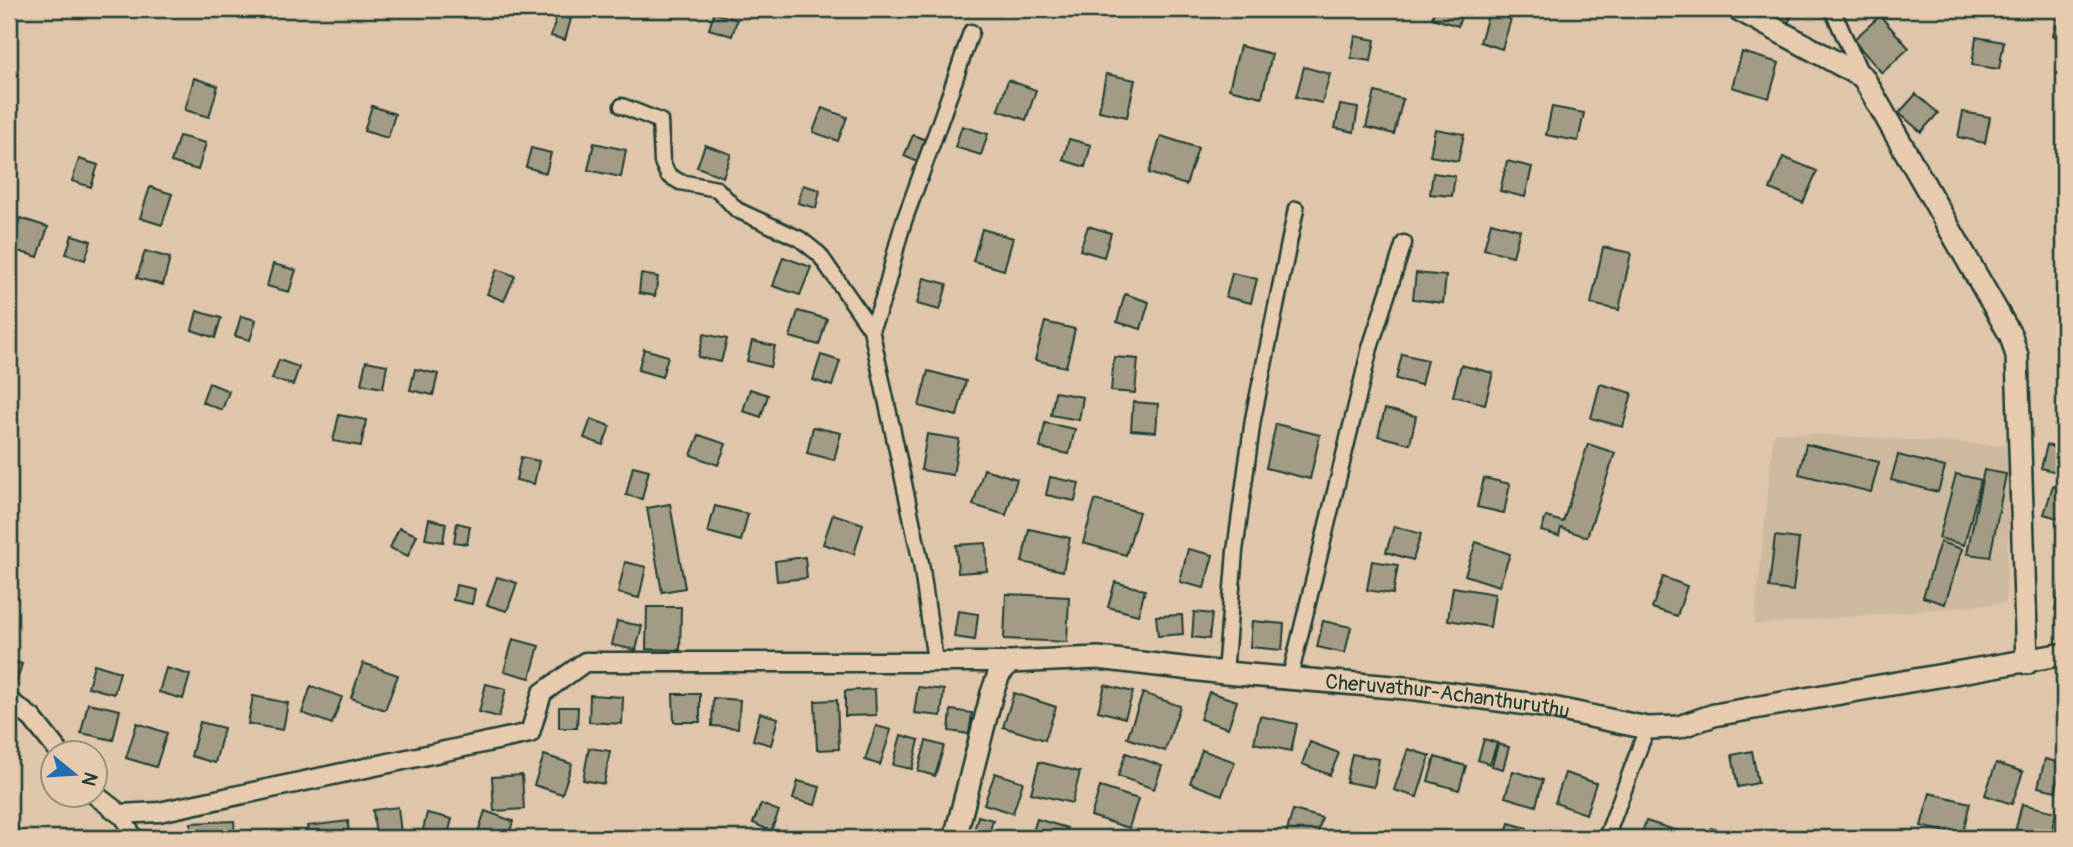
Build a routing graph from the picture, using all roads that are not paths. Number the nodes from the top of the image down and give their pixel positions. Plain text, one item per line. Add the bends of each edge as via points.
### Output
1 (1738, 9) edge
2 (1832, 9) edge
3 (971, 32) dead end
4 (1863, 77) junction
5 (622, 106) dead end
6 (1296, 209) dead end
7 (1404, 243) dead end
8 (872, 329) junction
9 (2064, 654) edge
10 (934, 661) junction
11 (1010, 662) junction
12 (2027, 663) junction
13 (1225, 673) junction
14 (1290, 677) junction
15 (9, 701) edge
16 (1647, 728) junction
17 (48, 738) edge
18 (108, 807) edge
19 (120, 814) junction
20 (136, 838) edge
21 (955, 838) edge
22 (1606, 838) edge

1 - 4 main road
2 - 4 street
3 - 8 street
4 - 12 main road via 2002,316 2017,356
5 - 8 street via 660,121 662,162 668,175 717,189 737,209 800,239 819,254
6 - 13 street via 1253,419
7 - 14 street via 1367,361
8 - 10 street via 921,563
9 - 12 main road, Cheruvathur-Achanthuruthu
10 - 11 street
10 - 19 street via 585,662 542,693 530,733 235,797 159,812
11 - 13 main road, Cheruvathur-Achanthuruthu via 1098,658
11 - 21 main road via 992,693
12 - 16 main road, Cheruvathur-Achanthuruthu via 1714,715 1679,727
13 - 14 main road, Cheruvathur-Achanthuruthu
14 - 16 main road, Cheruvathur-Achanthuruthu via 1544,706
15 - 17 street
16 - 22 street
18 - 19 street
19 - 20 street

